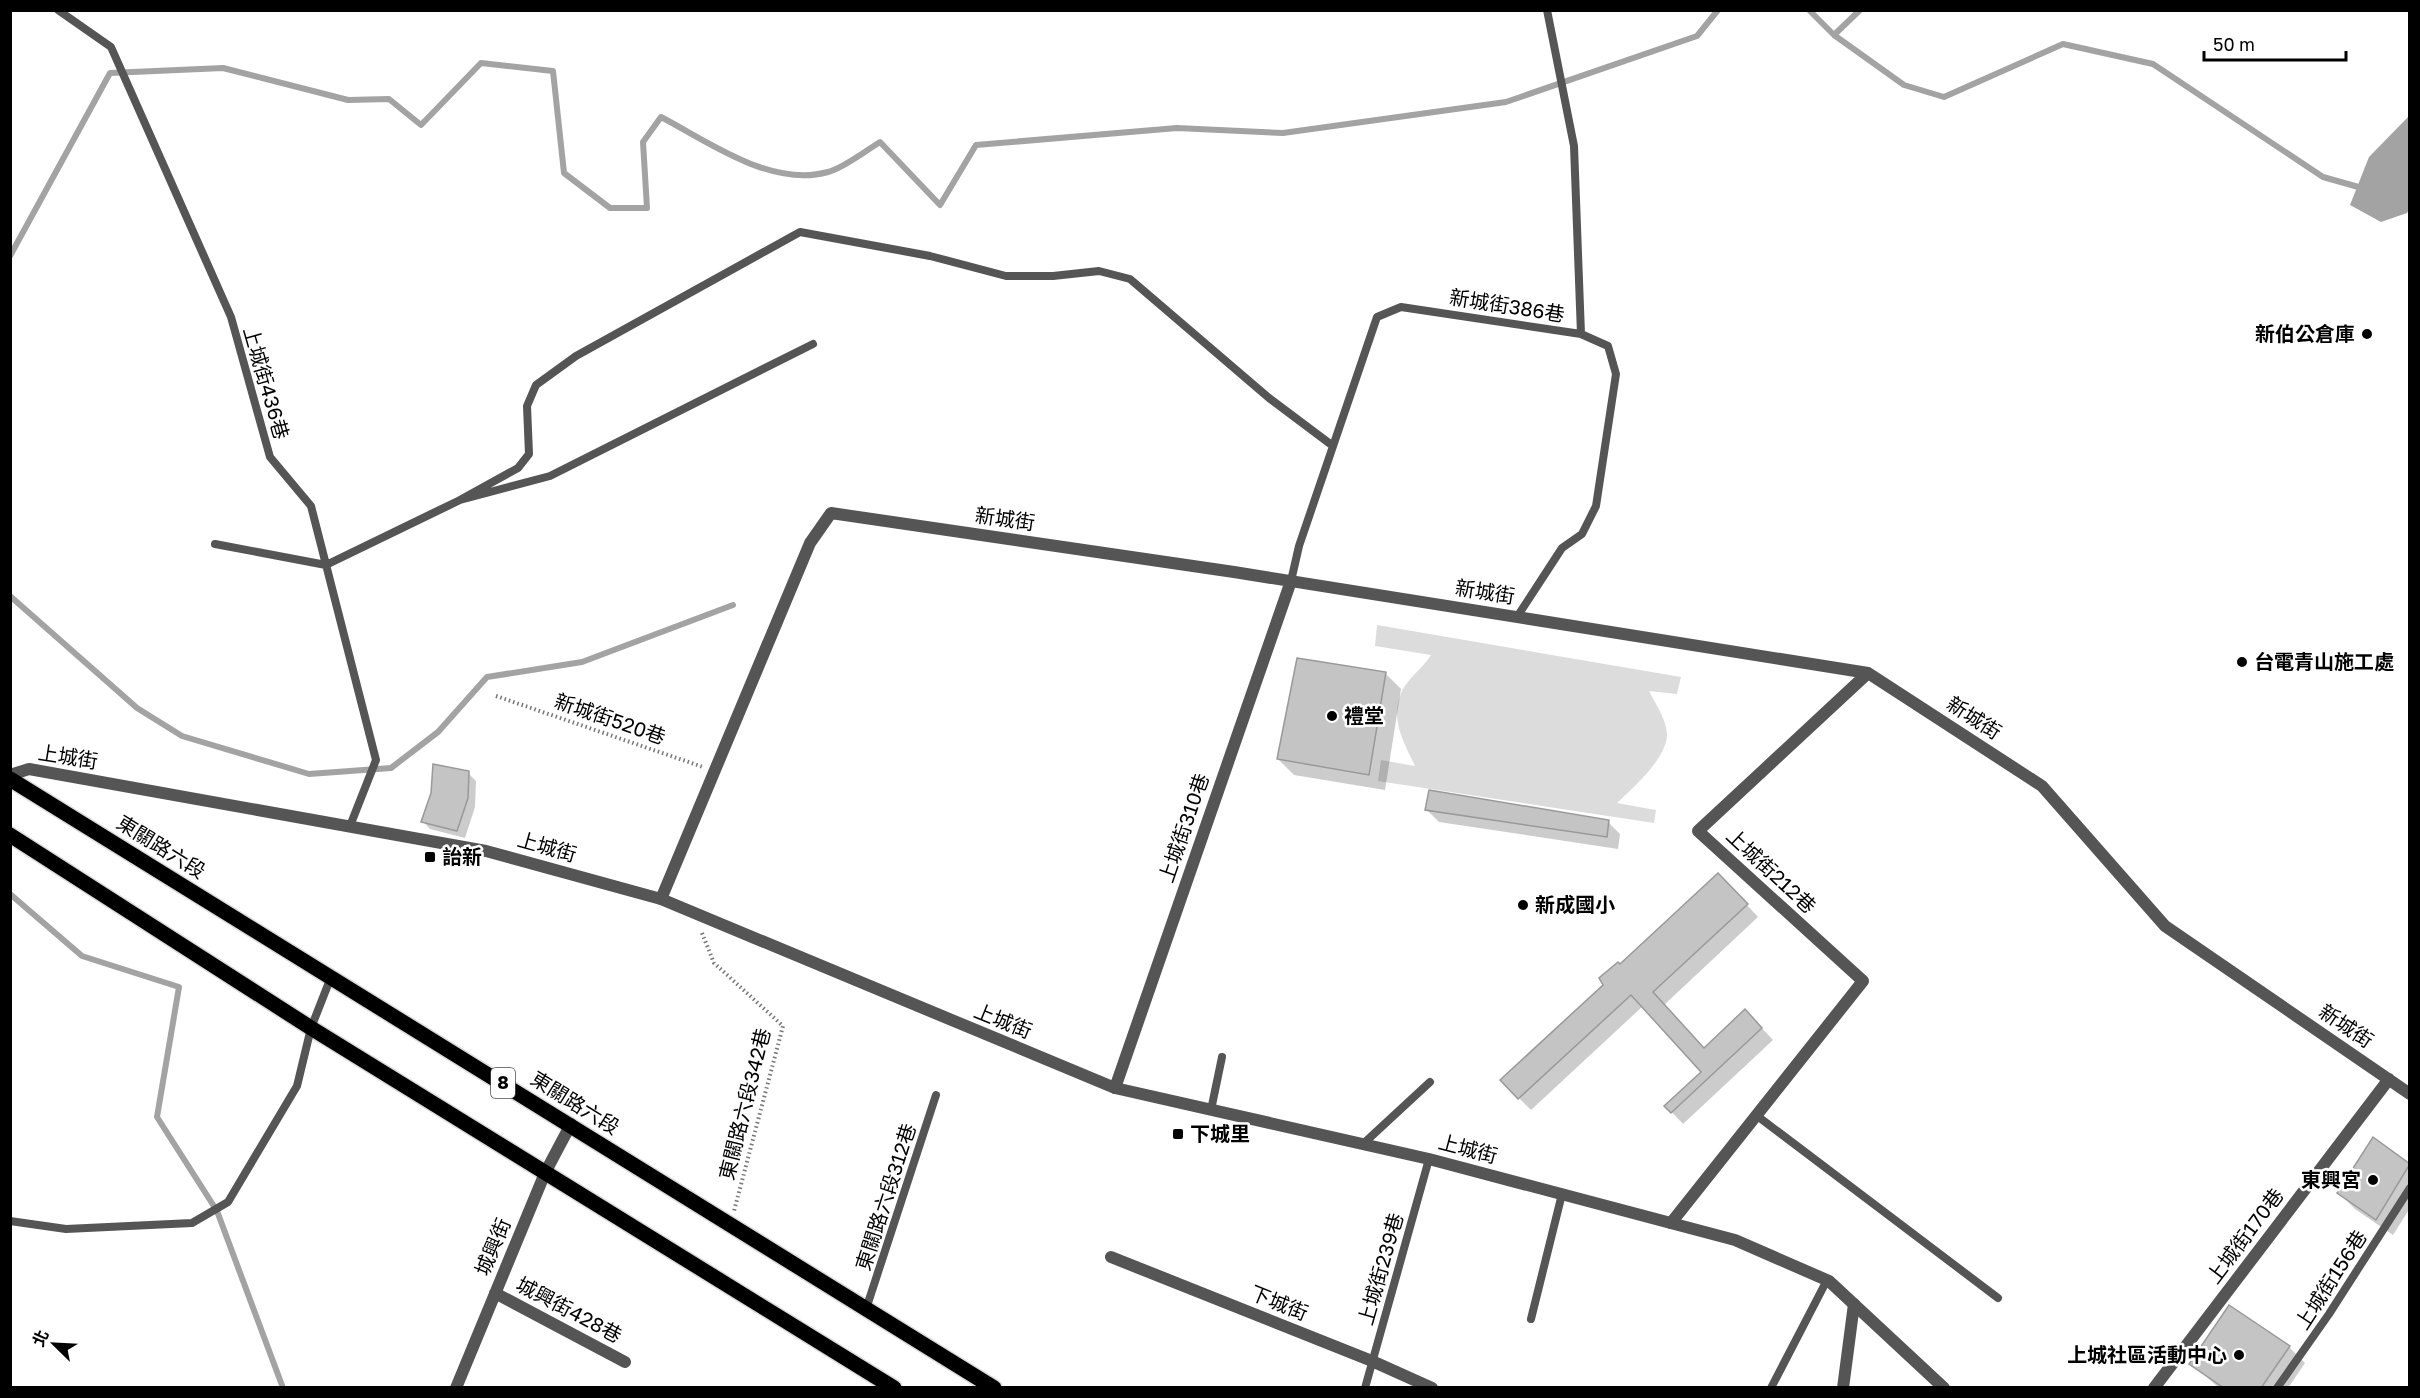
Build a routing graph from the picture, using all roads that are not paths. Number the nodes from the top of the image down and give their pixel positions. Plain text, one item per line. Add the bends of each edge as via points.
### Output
1 (58, 10) edge
2 (1547, 10) edge
3 (1581, 334) junction
4 (813, 344) dead end
5 (1333, 446) junction
6 (460, 500) junction
7 (215, 544) dead end
8 (326, 565) junction
9 (1290, 581) junction
10 (1517, 617) junction
11 (1868, 673) junction
12 (10, 777) edge
13 (350, 826) junction
14 (10, 836) edge
15 (660, 899) junction
16 (331, 977) junction
17 (311, 1028) junction
18 (1222, 1057) dead end
19 (2389, 1079) junction
20 (1430, 1082) dead end
21 (1115, 1088) junction
22 (2409, 1094) edge
23 (936, 1095) dead end
24 (1211, 1110) junction
25 (1756, 1115) junction
26 (571, 1125) junction
27 (1363, 1144) junction
28 (1429, 1159) junction
29 (545, 1173) junction
30 (2409, 1188) edge
31 (1562, 1194) junction
32 (10, 1221) edge
33 (1671, 1223) junction
34 (1111, 1257) dead end
35 (1829, 1281) junction
36 (495, 1293) junction
37 (1998, 1298) dead end
38 (1854, 1304) junction
39 (866, 1309) junction
40 (1531, 1319) dead end
41 (1372, 1361) junction
42 (624, 1362) dead end
43 (456, 1388) edge
44 (894, 1388) edge
45 (994, 1388) edge
46 (1365, 1388) edge
47 (1432, 1388) edge
48 (1771, 1388) edge
49 (1843, 1388) edge
50 (1944, 1388) edge
51 (2154, 1388) edge
52 (2277, 1388) edge

1 - 8 lane, 上城街436巷 via 111,47 231,317 270,457 311,506
2 - 3 lane via 1574,146
3 - 5 lane, 新城街386巷 via 1401,307 1377,317
3 - 10 lane, 新城街386巷 via 1608,346 1616,374 1596,506 1582,534 1562,548
4 - 6 lane via 550,476
5 - 6 lane via 1269,398 1130,279 1099,271 1006,276 930,256 801,232 576,356 536,385 527,406 529,454 518,468
5 - 9 lane, 新城街386巷
6 - 8 lane
7 - 8 lane
8 - 13 lane, 上城街436巷 via 376,760
9 - 10 street, 新城街
9 - 15 street, 新城街 via 831,513 810,543
9 - 21 street, 上城街310巷
10 - 11 street, 新城街
11 - 19 street, 新城街 via 2042,786 2165,926
11 - 25 street, 上城街212巷 via 1698,831 1863,981
12 - 13 street, 上城街 via 29,770
12 - 16 main road, 東關路六段 / 8
13 - 15 street, 上城街 via 486,851
14 - 17 main road
15 - 21 street, 上城街
16 - 17 lane
16 - 26 main road, 東關路六段 / 8
17 - 29 main road
17 - 32 lane via 297,1086 228,1202 192,1223 66,1229
18 - 24 lane
19 - 22 street, 新城街
19 - 51 street, 上城街170巷
20 - 27 lane
21 - 24 street, 上城街
23 - 39 lane, 東關路六段312巷
24 - 27 street, 上城街
25 - 33 street, 上城街212巷
25 - 37 lane
26 - 29 street, 城興街
26 - 39 main road, 東關路六段 / 8
27 - 28 street, 上城街
28 - 31 street, 上城街
28 - 41 lane, 上城街239巷
29 - 36 street, 城興街
29 - 44 main road
30 - 52 lane, 上城街156巷
31 - 33 street, 上城街
31 - 40 lane
33 - 35 street, 上城街 via 1735,1240
34 - 41 street, 下城街
35 - 38 street, 上城街
35 - 48 lane
36 - 42 street, 城興街428巷
36 - 43 street, 城興街
38 - 49 street
38 - 50 street, 上城街
39 - 45 main road, 東關路六段 / 8
41 - 46 lane, 上城街239巷
41 - 47 street, 下城街

